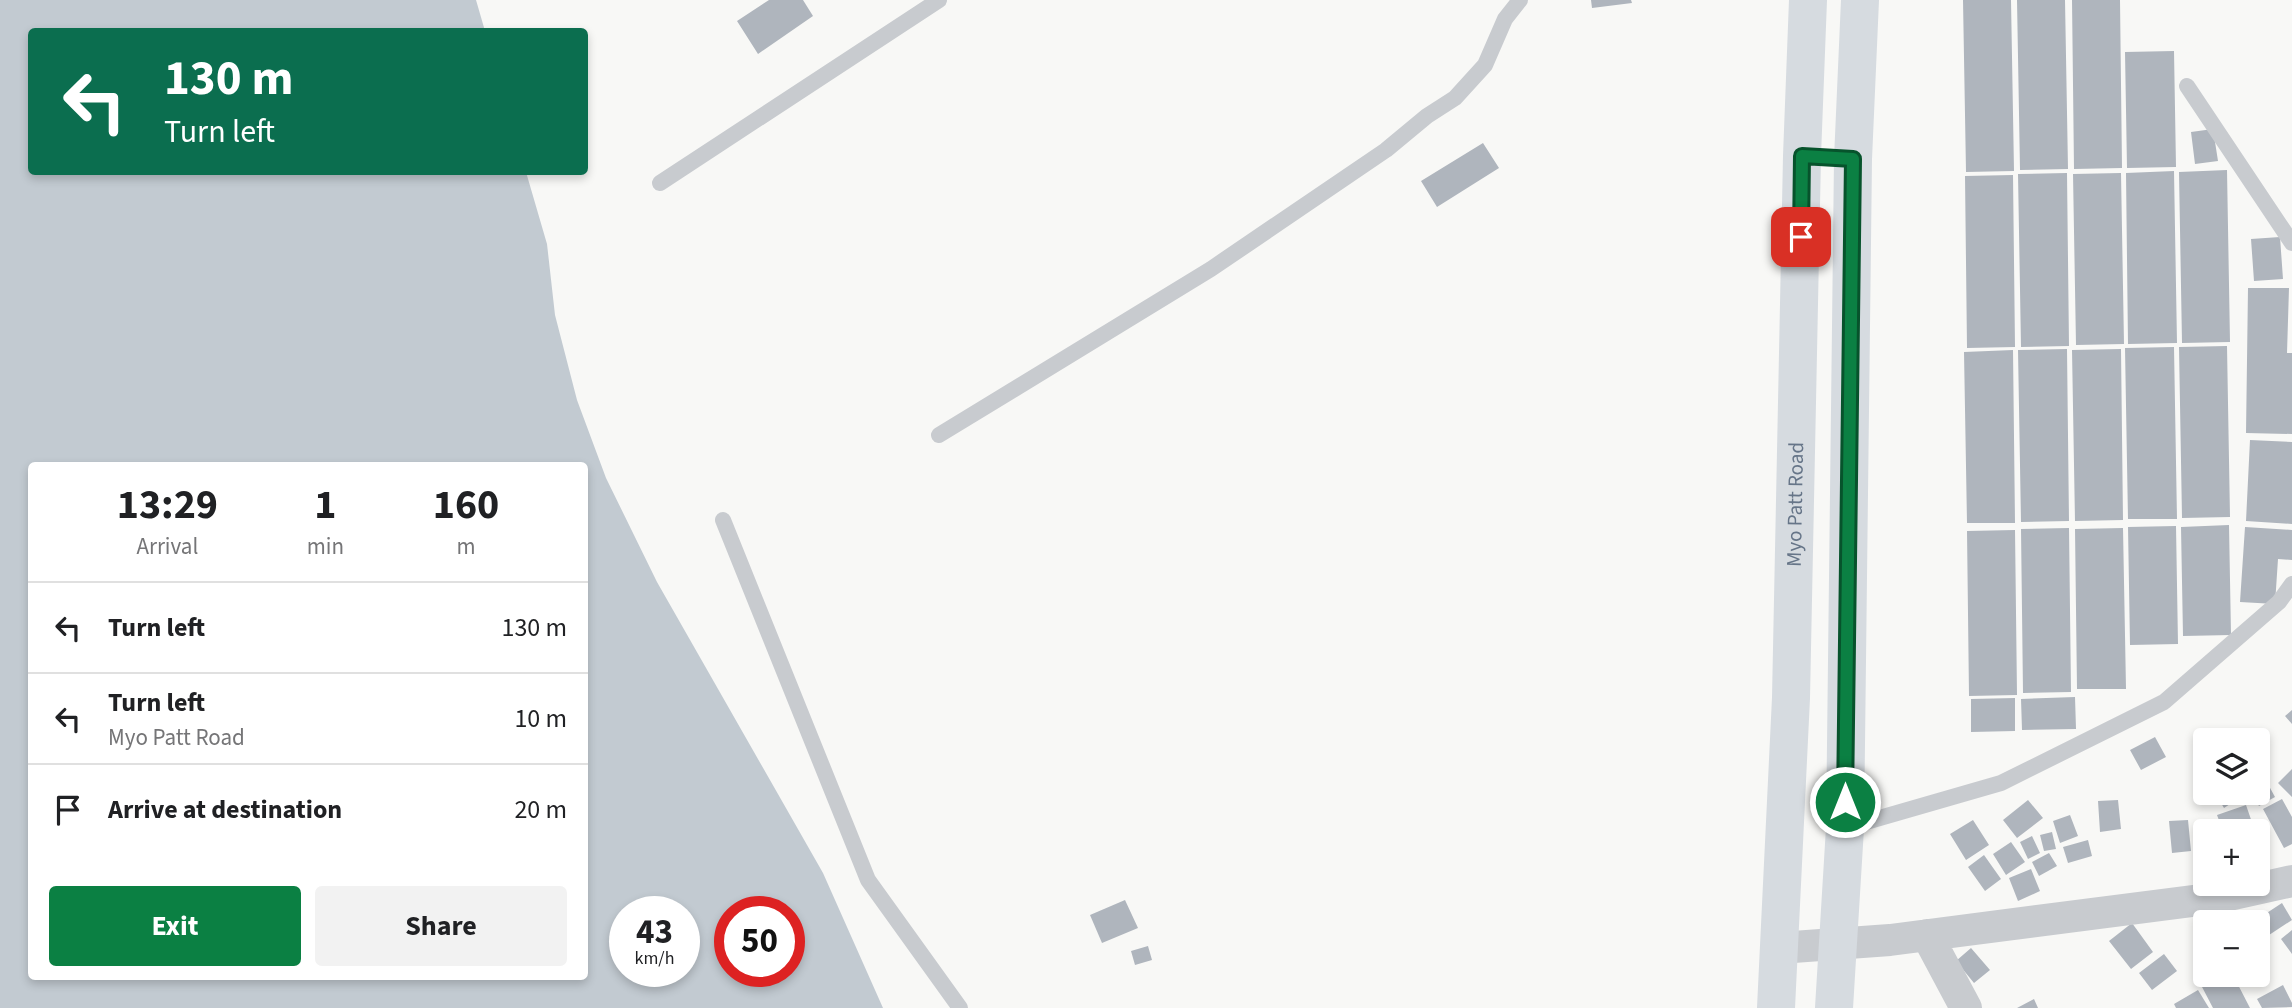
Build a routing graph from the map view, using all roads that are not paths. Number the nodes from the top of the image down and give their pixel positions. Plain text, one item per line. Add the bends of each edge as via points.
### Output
1 (939, 0) edge
2 (1520, 0) edge
3 (1808, 0) edge
4 (1860, 0) edge
5 (2187, 86) dead end
6 (1802, 156) junction
7 (1853, 159) junction
8 (660, 183) dead end
9 (2292, 243) edge
10 (939, 435) dead end
11 (723, 520) dead end
12 (2292, 584) edge
13 (1791, 698) junction
14 (1846, 701) junction
15 (1845, 828) junction
16 (2292, 881) edge
17 (1927, 935) junction
18 (1838, 945) junction
19 (1779, 948) junction
20 (960, 1008) edge
21 (1776, 1008) edge
22 (1834, 1008) edge
23 (1966, 1008) edge

1 - 8 lane
2 - 10 lane via 1505,19 1485,65 1455,98 1386,150 1211,269
3 - 6 main road, Myo Patt Road
4 - 7 main road
5 - 9 lane
6 - 7 main road
6 - 13 main road, Myo Patt Road
7 - 14 main road
11 - 20 lane via 868,880
12 - 15 lane via 2279,601 2164,702 2001,783
13 - 14 main road
13 - 19 main road, Myo Patt Road
14 - 15 main road
15 - 18 main road
16 - 17 street via 2216,898
17 - 18 street
17 - 23 street
18 - 19 street
18 - 22 main road
19 - 21 main road, Myo Patt Road

